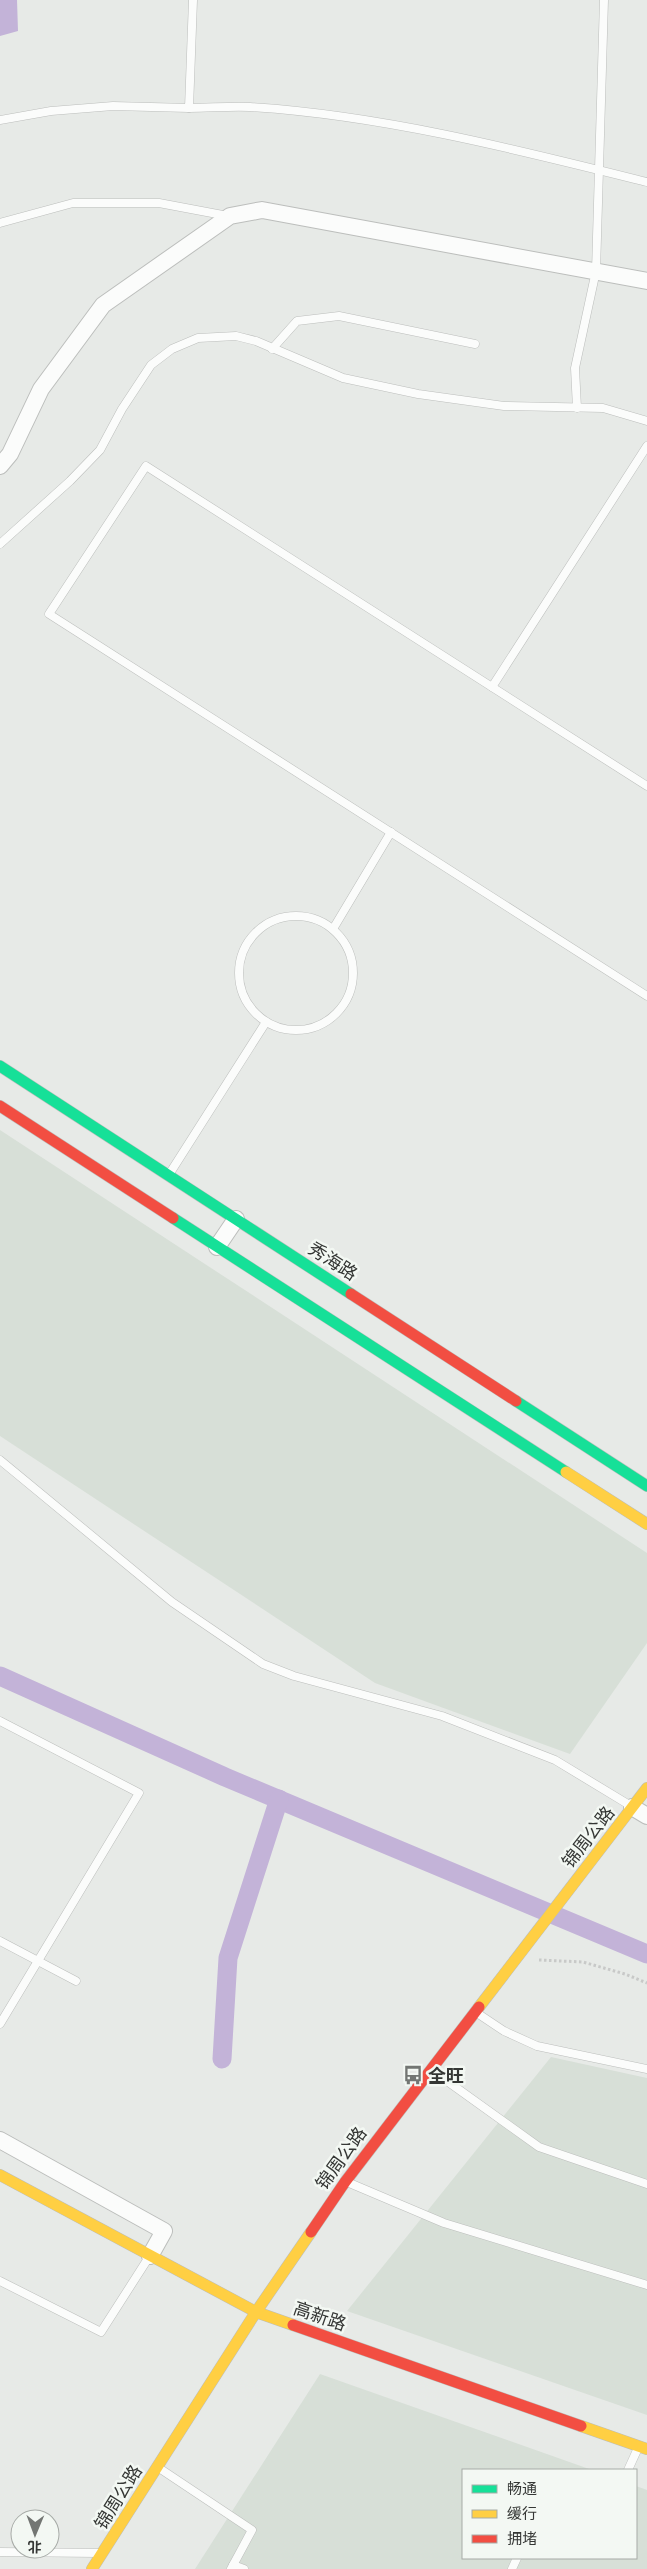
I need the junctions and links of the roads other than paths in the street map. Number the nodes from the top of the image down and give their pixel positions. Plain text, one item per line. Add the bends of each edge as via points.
1 (193, 0) edge
2 (604, 0) edge
3 (189, 108) junction
4 (0, 120) edge
5 (599, 170) junction
6 (647, 182) edge
7 (230, 216) junction
8 (0, 223) edge
9 (596, 271) junction
10 (647, 281) edge
11 (475, 344) dead end
12 (272, 349) junction
13 (577, 408) junction
14 (647, 421) edge
15 (647, 446) edge
16 (0, 466) edge
17 (0, 544) edge
18 (492, 687) junction
19 (647, 786) edge
20 (391, 832) junction
21 (333, 929) junction
22 (647, 996) edge
23 (266, 1022) junction
24 (0, 1066) edge
25 (0, 1106) edge
26 (169, 1175) junction
27 (236, 1219) junction
28 (217, 1247) junction
29 (0, 1460) edge
30 (647, 1486) edge
31 (647, 1524) edge
32 (0, 1721) edge
33 (647, 1788) edge
34 (632, 1807) junction
35 (647, 1816) edge
36 (0, 1941) edge
37 (38, 1961) junction
38 (76, 1981) dead end
39 (475, 2012) junction
40 (0, 2024) edge
41 (431, 2069) junction
42 (647, 2069) edge
43 (0, 2140) edge
44 (0, 2175) edge
45 (345, 2182) junction
46 (647, 2184) edge
47 (150, 2256) junction
48 (0, 2281) edge
49 (647, 2285) edge
50 (256, 2312) junction
51 (643, 2448) edge
52 (158, 2467) junction
53 (629, 2469) edge
54 (0, 2552) edge
55 (103, 2553) junction
56 (232, 2567) edge
57 (92, 2569) edge
58 (244, 2569) edge

1 - 3 lane
2 - 5 lane
3 - 4 lane via 113,106 51,111
3 - 5 lane via 250,107 358,119
5 - 6 lane
5 - 9 lane
7 - 8 lane via 159,203 73,204
7 - 9 street via 262,210
7 - 16 street via 103,305 41,389 10,454
9 - 10 street
9 - 13 lane via 575,368
11 - 12 lane via 339,316 297,321
12 - 13 lane via 343,378 418,394 504,406
12 - 17 lane via 236,336 198,338 172,349 151,366 100,450
13 - 14 lane via 604,408
15 - 18 lane
18 - 19 lane
18 - 20 lane via 146,466 49,614
20 - 21 lane
20 - 22 lane
21 - 23 lane via 346,944 352,962 353,981 348,999 320,1026 302,1031 283,1029
21 - 23 lane via 316,919 298,916 279,918 262,927 249,940 240,957 238,976 242,994 252,1010
23 - 26 lane
24 - 26 main road, 秀海路
25 - 28 main road
26 - 27 main road, 秀海路
27 - 28 street
27 - 30 main road, 秀海路
28 - 31 main road
29 - 34 lane via 172,1602 263,1664 294,1676 442,1716 555,1760
32 - 37 lane via 139,1793
33 - 34 main road, 锦周公路
34 - 35 street
34 - 39 main road, 锦周公路
36 - 37 lane
37 - 38 lane
37 - 40 lane
39 - 41 main road, 锦周公路
39 - 42 lane via 537,2046
41 - 45 main road, 锦周公路
41 - 46 lane via 539,2148
43 - 47 street via 164,2232
44 - 47 main road, 高新路
45 - 49 lane via 444,2223
45 - 50 main road, 锦周公路
47 - 48 lane via 101,2332
47 - 50 main road, 高新路
50 - 51 main road, 高新路
50 - 52 main road, 锦周公路
51 - 53 lane
52 - 55 main road, 锦周公路
52 - 56 lane via 252,2530
54 - 55 lane
55 - 57 main road, 锦周公路
56 - 58 lane

